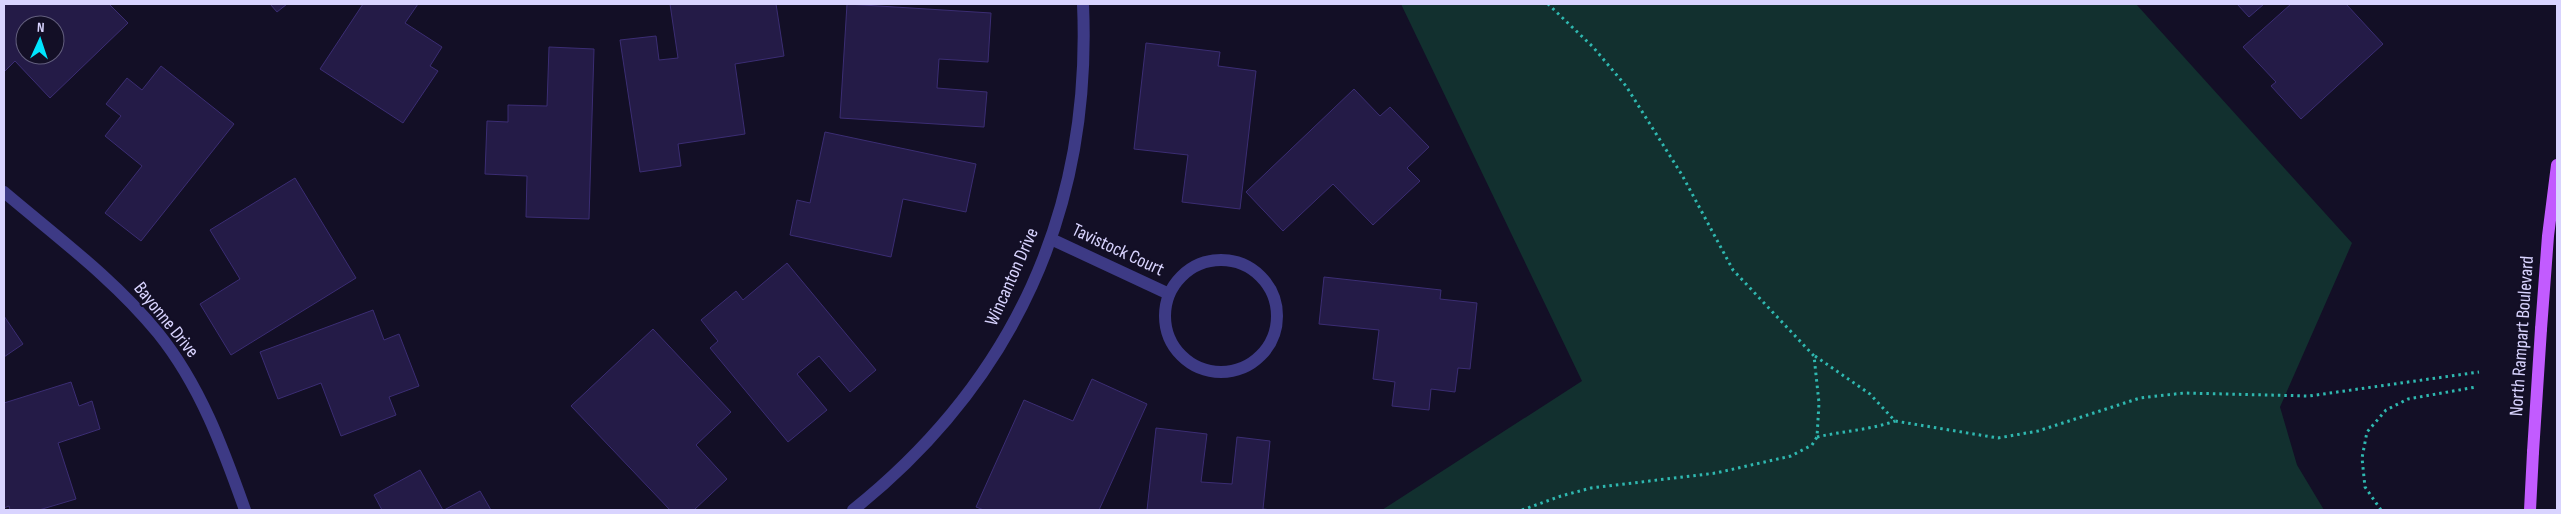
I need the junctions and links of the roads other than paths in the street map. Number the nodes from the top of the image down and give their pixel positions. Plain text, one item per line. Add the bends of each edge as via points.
1 (1083, 4) edge
2 (2557, 165) edge
3 (4, 192) edge
4 (1051, 239) junction
5 (1170, 294) junction
6 (245, 510) edge
7 (853, 510) edge
8 (2530, 510) edge

1 - 4 street, Wincanton Drive via 1085,52 1080,121 1067,188
2 - 8 main road, North Rampart Boulevard, bridge via 2548,236
3 - 6 street, Bayonne Drive via 96,269 159,335 207,412
4 - 5 street, Tavistock Court
4 - 7 street, Wincanton Drive via 1018,316 982,375 940,430 892,479
5 - 5 street, Tavistock Court via 1165,316 1169,337 1181,355 1200,367 1221,371 1242,367 1260,355 1273,336 1277,316 1273,294 1261,276 1242,264 1221,260 1200,264 1181,276

